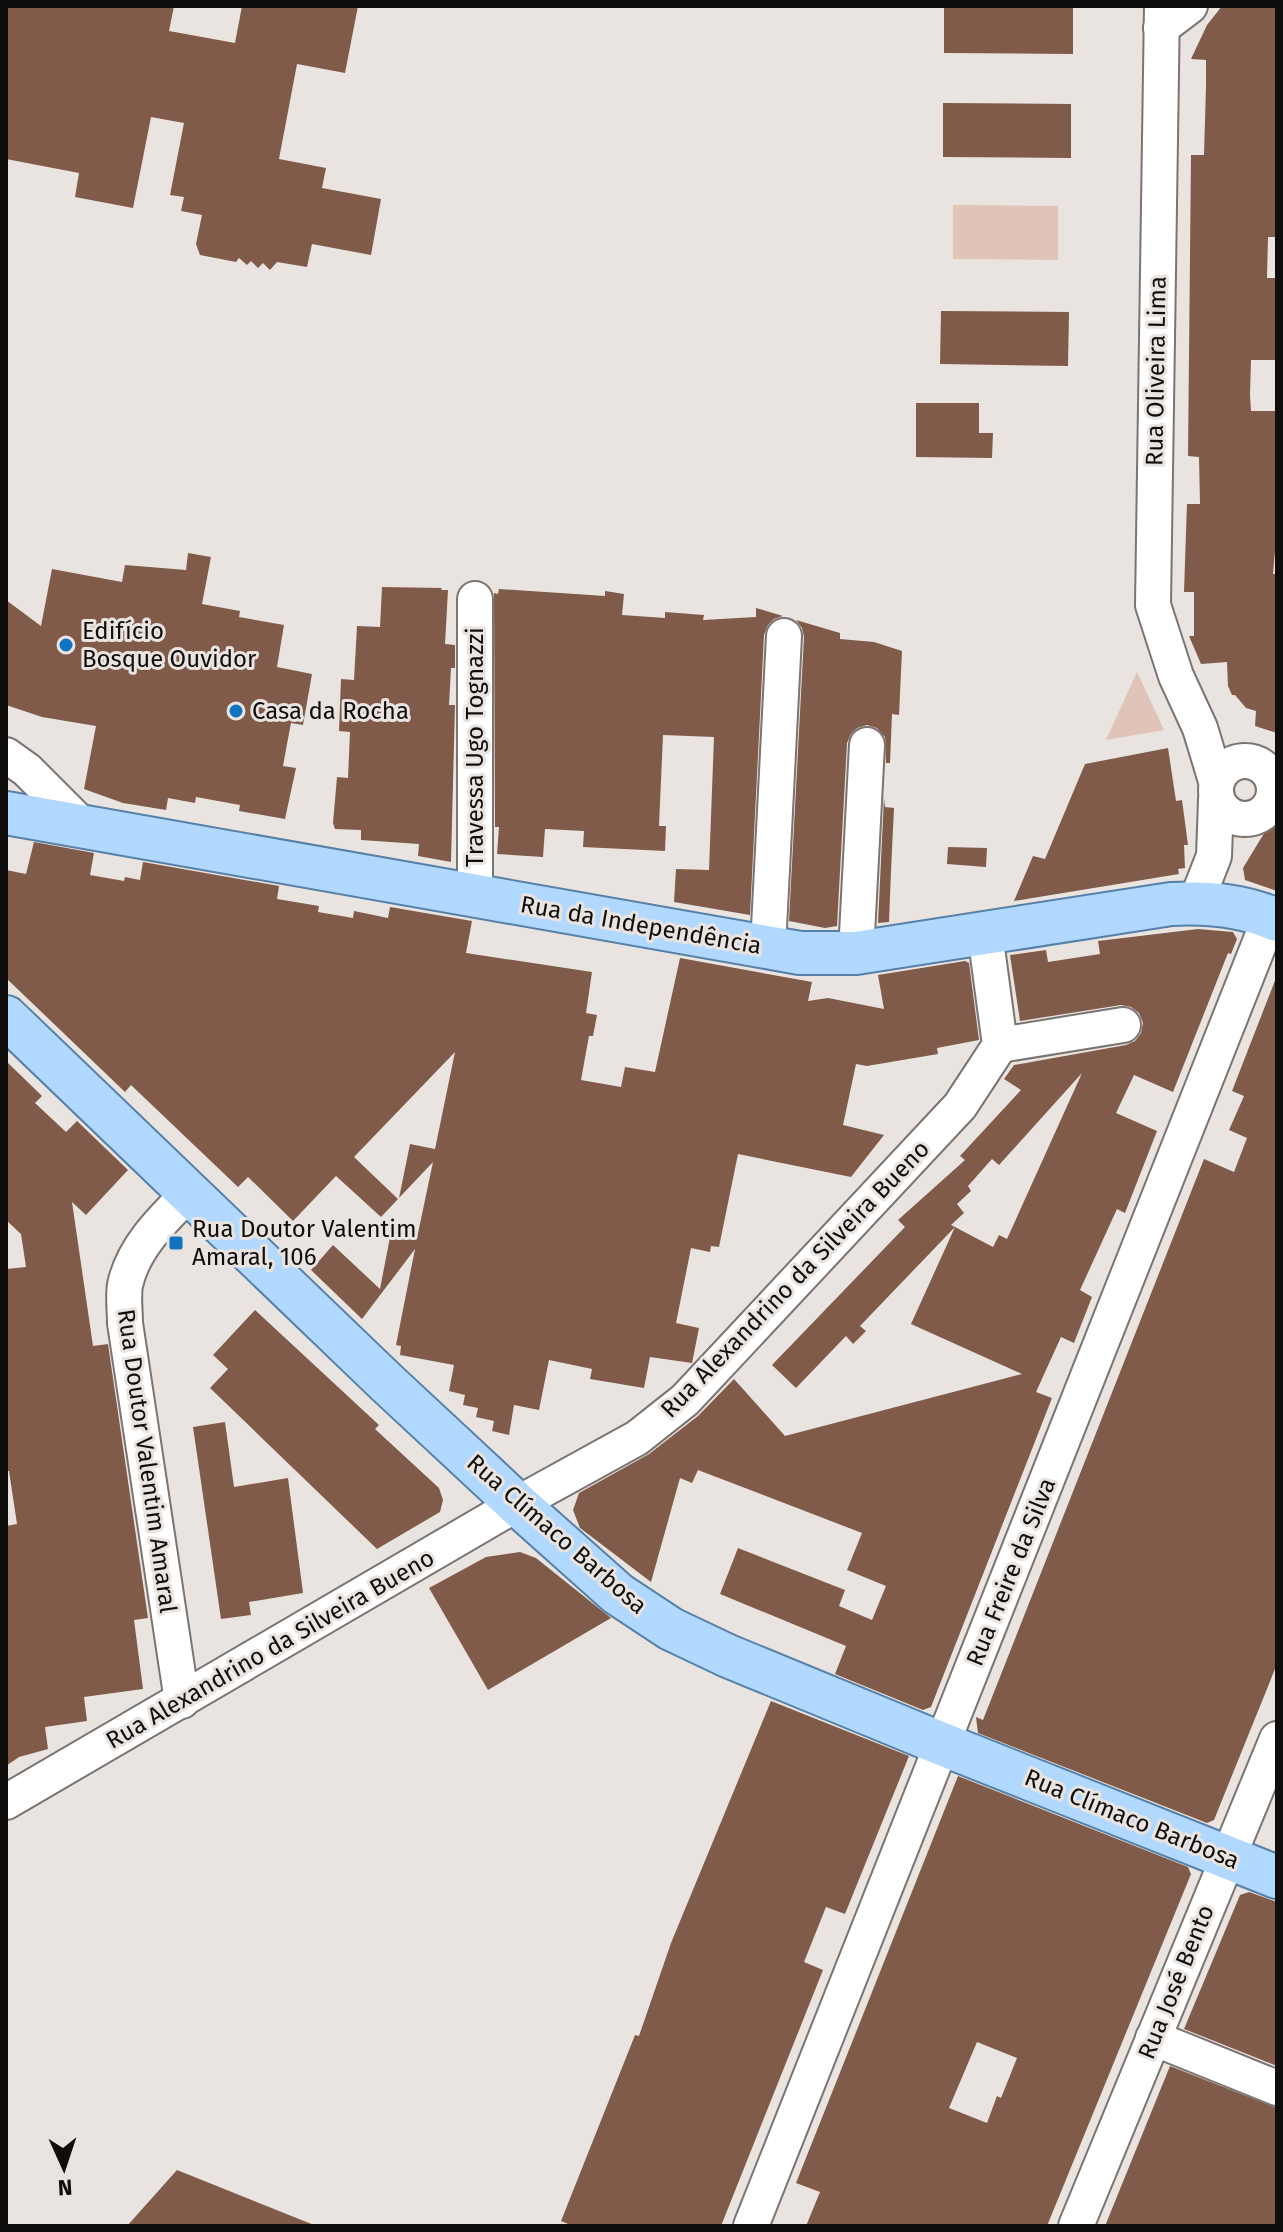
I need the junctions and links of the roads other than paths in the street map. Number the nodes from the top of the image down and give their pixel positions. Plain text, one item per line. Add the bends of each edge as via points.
1 (1190, 6) edge
2 (1162, 17) edge
3 (475, 599) dead end
4 (784, 636) dead end
5 (867, 745) dead end
6 (6, 755) edge
7 (1274, 772) edge
8 (1221, 782) junction
9 (6, 813) edge
10 (1250, 819) junction
11 (84, 827) junction
12 (1214, 856) junction
13 (475, 895) junction
14 (1196, 902) junction
15 (1274, 919) edge
16 (985, 933) junction
17 (768, 947) junction
18 (856, 953) junction
19 (6, 1017) edge
20 (1123, 1025) dead end
21 (1000, 1045) junction
22 (188, 1194) junction
23 (517, 1504) junction
24 (182, 1701) junction
25 (1277, 1739) edge
26 (942, 1744) junction
27 (6, 1802) edge
28 (1228, 1857) junction
29 (1277, 1877) edge
30 (1153, 2038) junction
31 (1277, 2088) edge
32 (751, 2226) edge
33 (1076, 2226) edge

1 - 2 street
2 - 8 street, Rua Oliveira Lima via 1153,605
3 - 13 street, Travessa Ugo Tognazzi
4 - 17 street
5 - 18 street
6 - 11 street
7 - 8 street via 1247,760
7 - 10 street via 1271,803
8 - 10 street via 1221,809
8 - 12 street
9 - 11 main road, Rua da Independência
10 - 12 street
11 - 13 main road, Rua da Independência
12 - 14 street
13 - 17 main road, Rua da Independência
14 - 15 main road, Rua da Independência
14 - 16 main road, Rua da Independência
15 - 26 street, Rua Freire da Silva
16 - 18 main road, Rua da Independência
16 - 21 street
17 - 18 main road, Rua da Independência
19 - 22 main road, Rua Clímaco Barbosa
20 - 21 street
21 - 23 street, Rua Alexandrino da Silveira Bueno via 960,1106 685,1400 637,1438
22 - 23 main road, Rua Clímaco Barbosa
22 - 24 street, Rua Doutor Valentim Amaral via 132,1261 124,1288
23 - 24 street, Rua Alexandrino da Silveira Bueno
23 - 26 main road, Rua Clímaco Barbosa via 618,1594 671,1629
24 - 27 street, Rua Alexandrino da Silveira Bueno
25 - 28 street, Rua José Bento
26 - 28 main road, Rua Clímaco Barbosa
26 - 32 street, Rua Freire da Silva
28 - 29 main road, Rua Clímaco Barbosa
28 - 30 street, Rua José Bento
30 - 31 street
30 - 33 street, Rua José Bento

